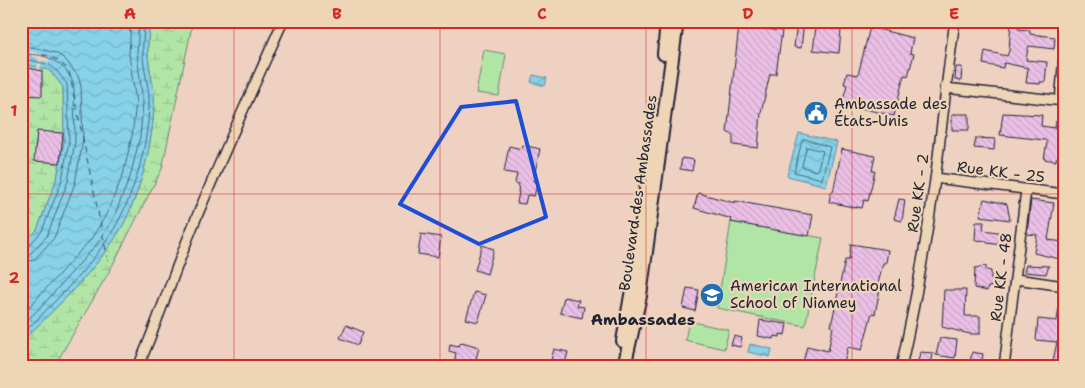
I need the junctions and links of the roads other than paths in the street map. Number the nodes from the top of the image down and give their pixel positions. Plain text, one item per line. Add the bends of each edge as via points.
1 (283, 21) edge
2 (668, 21) edge
3 (676, 21) edge
4 (955, 21) edge
5 (1064, 57) edge
6 (945, 88) junction
7 (1062, 101) edge
8 (935, 178) junction
9 (1026, 190) junction
10 (1064, 194) edge
11 (1016, 279) junction
12 (1064, 286) edge
13 (138, 367) edge
14 (618, 367) edge
15 (624, 367) edge
16 (902, 367) edge
17 (1004, 367) edge

1 - 13 street via 195,220
2 - 14 main road, Boulevard des Ambassades via 635,273
3 - 15 main road, Boulevard des Ambassades via 640,296
4 - 6 street, Rue KK - 2
5 - 7 street
6 - 7 street
6 - 8 street, Rue KK - 2
8 - 9 street, Rue KK - 25
8 - 16 street, Rue KK - 2 via 920,280
9 - 10 street, Rue KK - 25
9 - 11 street, Rue KK - 48
11 - 12 street
11 - 17 street, Rue KK - 48

